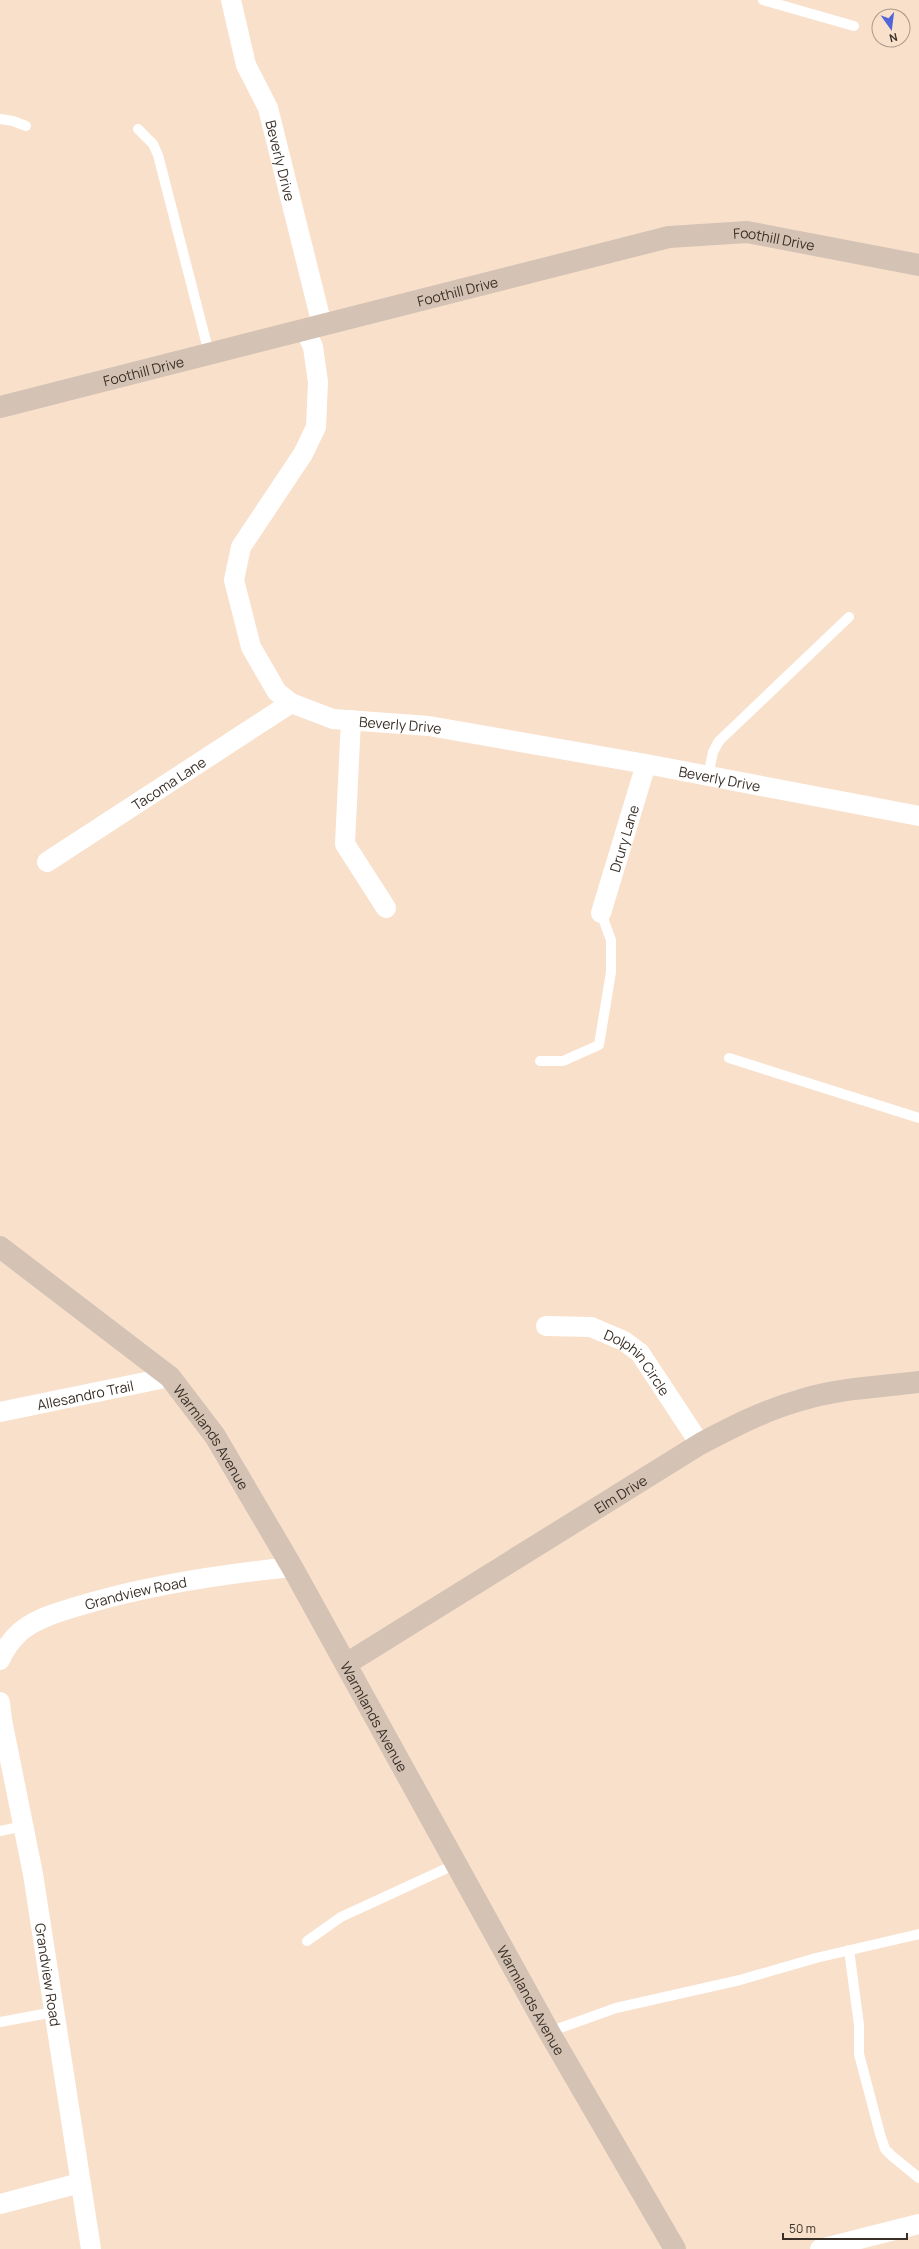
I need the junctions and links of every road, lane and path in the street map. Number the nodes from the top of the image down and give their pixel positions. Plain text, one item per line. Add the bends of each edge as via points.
1 (231, 0) edge
2 (763, 0) edge
3 (854, 26) dead end
4 (0, 119) edge
5 (26, 126) dead end
6 (138, 129) dead end
7 (919, 265) edge
8 (313, 327) junction
9 (209, 353) junction
10 (0, 406) edge
11 (848, 617) dead end
12 (291, 703) junction
13 (351, 720) junction
14 (646, 764) junction
15 (708, 776) junction
16 (919, 816) edge
17 (47, 862) dead end
18 (386, 908) dead end
19 (601, 912) joint
20 (729, 1058) dead end
21 (540, 1061) dead end
22 (919, 1118) edge
23 (0, 1246) edge
24 (546, 1326) dead end
25 (170, 1377) junction
26 (919, 1382) edge
27 (0, 1412) edge
28 (700, 1444) junction
29 (292, 1567) junction
30 (0, 1660) edge
31 (346, 1664) junction
32 (0, 1702) edge
33 (24, 1826) junction
34 (0, 1831) edge
35 (456, 1864) junction
36 (919, 1934) edge
37 (307, 1941) dead end
38 (849, 1950) junction
39 (54, 2012) junction
40 (0, 2022) edge
41 (549, 2032) junction
42 (919, 2178) edge
43 (80, 2183) junction
44 (0, 2204) edge
45 (919, 2224) edge
46 (91, 2249) edge
47 (675, 2249) edge
48 (820, 2249) edge

1 - 8 street, Beverly Drive via 246,65 268,108
2 - 3 lane
4 - 5 lane
6 - 9 lane via 153,144 158,155
7 - 8 street, Foothill Drive via 747,232 669,237
8 - 9 street, Foothill Drive
8 - 12 street, Beverly Drive via 312,346 318,382 316,427 303,454 241,547 234,580 251,647 277,692
9 - 10 street, Foothill Drive
11 - 15 lane via 719,741 713,752
12 - 13 street, Beverly Drive via 333,719
12 - 17 street, Tacoma Lane
13 - 14 street, Beverly Drive via 429,726
13 - 18 street via 345,844
14 - 15 street, Beverly Drive
14 - 19 street, Drury Lane
15 - 16 street, Beverly Drive
19 - 21 lane via 611,940 611,972 599,1045 563,1061
20 - 22 lane
23 - 25 street, Warmlands Avenue
24 - 28 street, Dolphin Circle via 591,1327 624,1341 640,1353
25 - 27 street, Allesandro Trail
25 - 29 street, Warmlands Avenue via 215,1436
26 - 28 street, Elm Drive via 830,1393 801,1400 746,1420
28 - 31 street, Elm Drive
29 - 30 street, Grandview Road via 211,1576 112,1596 58,1612 22,1630 6,1646
29 - 31 street, Warmlands Avenue
31 - 35 street, Warmlands Avenue
32 - 33 street, Grandview Road
33 - 34 lane
33 - 39 street, Grandview Road
35 - 37 lane via 341,1918
35 - 41 street, Warmlands Avenue
36 - 38 lane
38 - 41 lane via 740,1980 616,2008
38 - 42 lane via 859,2024 859,2054 880,2134 885,2149
39 - 40 lane
39 - 43 street, Grandview Road
41 - 47 street, Warmlands Avenue
43 - 44 street
43 - 46 street, Grandview Road
45 - 48 street

